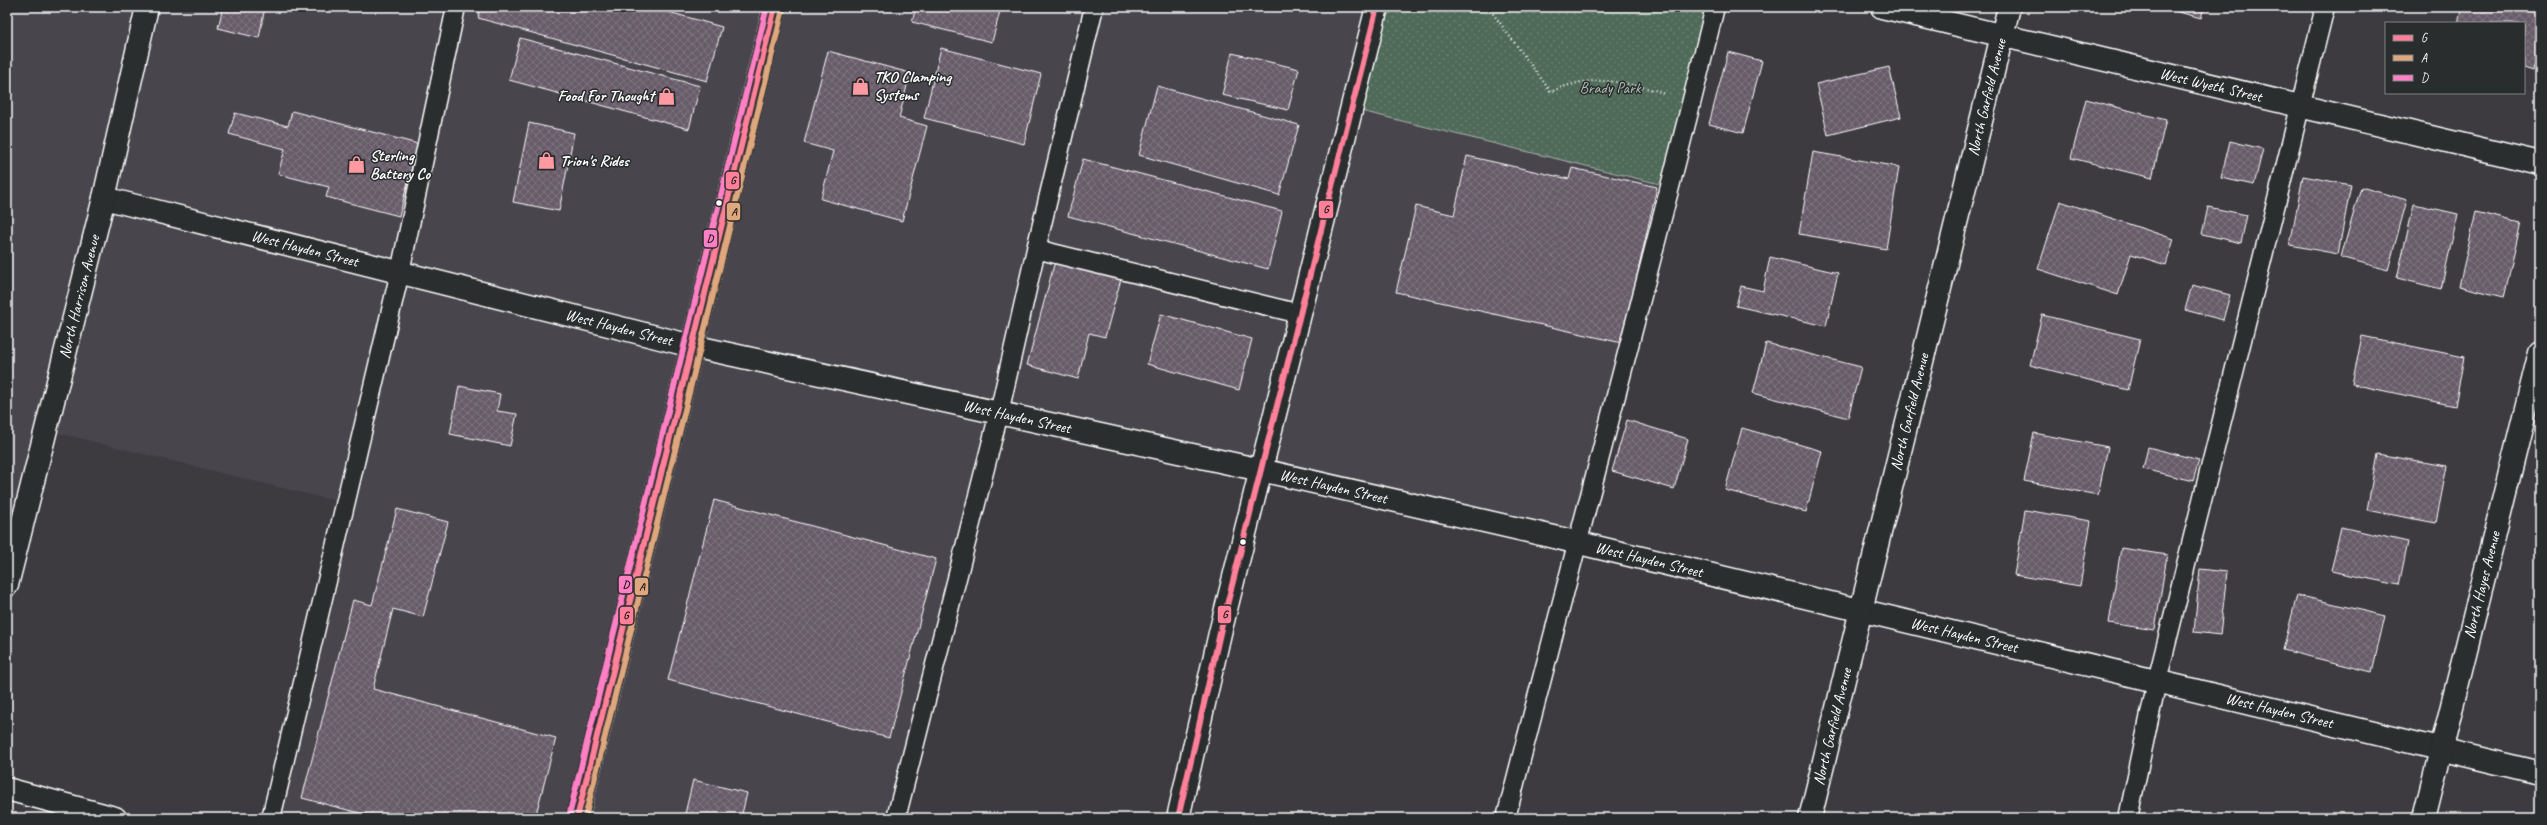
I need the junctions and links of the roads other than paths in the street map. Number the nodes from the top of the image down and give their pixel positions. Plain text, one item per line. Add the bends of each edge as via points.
1 (147, 7) edge
2 (456, 7) edge
3 (775, 7) edge
4 (1094, 7) edge
5 (1377, 7) edge
6 (1715, 7) edge
7 (1882, 7) edge
8 (2009, 7) edge
9 (2325, 7) edge
10 (2002, 35) junction
11 (2302, 106) junction
12 (2540, 162) edge
13 (104, 198) junction
14 (1036, 249) junction
15 (400, 272) junction
16 (1300, 314) junction
17 (692, 346) junction
18 (2540, 352) edge
19 (999, 413) junction
20 (1261, 470) junction
21 (1576, 542) junction
22 (7, 585) edge
23 (1861, 610) junction
24 (2157, 682) junction
25 (2443, 748) junction
26 (2540, 773) edge
27 (7, 789) edge
28 (115, 818) edge
29 (271, 818) edge
30 (577, 818) edge
31 (896, 818) edge
32 (1178, 818) edge
33 (1506, 818) edge
34 (1810, 818) edge
35 (2128, 818) edge
36 (2424, 818) edge

1 - 13 street, North Harrison Avenue
2 - 15 lane
3 - 17 street
4 - 14 lane
5 - 16 street
6 - 21 lane via 1688,120
7 - 10 street, West Wyeth Street
8 - 10 street, North Garfield Avenue
9 - 11 lane
10 - 11 street, West Wyeth Street
10 - 23 street, North Garfield Avenue
11 - 12 street, West Wyeth Street
11 - 24 lane
13 - 15 street, West Hayden Street
13 - 22 street, North Harrison Avenue
14 - 16 lane
14 - 19 lane
15 - 17 street, West Hayden Street
15 - 29 lane
16 - 20 street
17 - 19 street, West Hayden Street
17 - 30 street
18 - 25 street, North Hayes Avenue
19 - 20 street, West Hayden Street
19 - 31 lane
20 - 21 street, West Hayden Street
20 - 32 street
21 - 23 street, West Hayden Street
21 - 33 lane
23 - 24 street, West Hayden Street
23 - 34 street, North Garfield Avenue
24 - 25 street, West Hayden Street
24 - 35 lane
25 - 26 street, West Hayden Street
25 - 36 street, North Hayes Avenue
27 - 28 street

